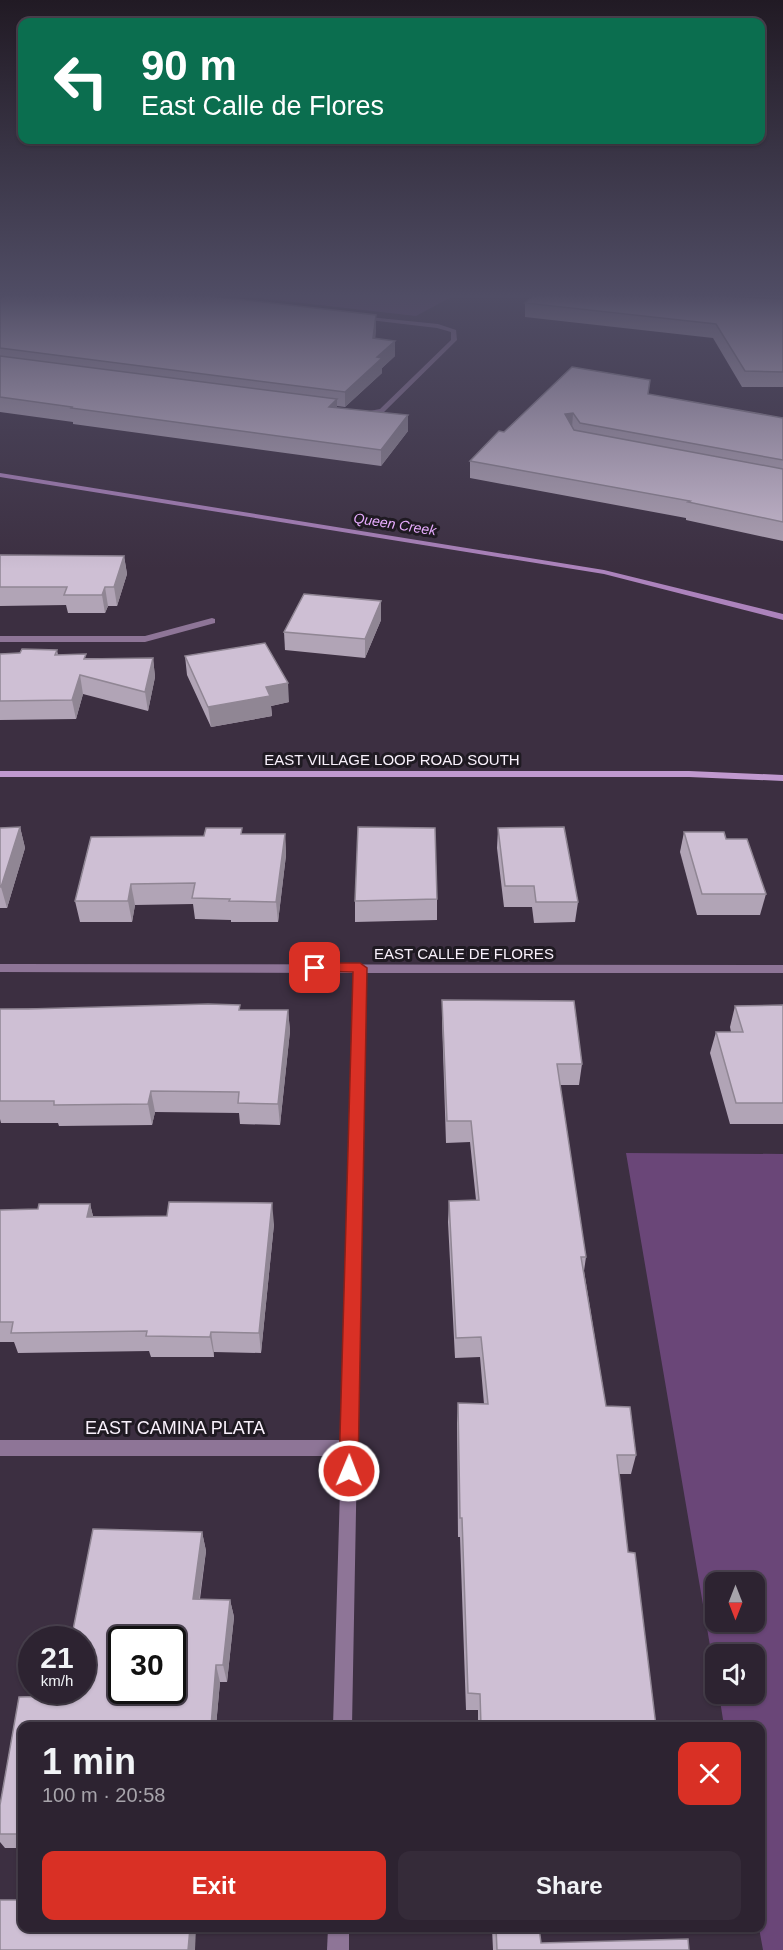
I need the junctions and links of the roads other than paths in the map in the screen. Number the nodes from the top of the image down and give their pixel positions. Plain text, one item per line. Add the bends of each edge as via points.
1 (406, 387) edge
2 (354, 413) edge
3 (212, 621) dead end
4 (0, 639) edge
5 (0, 774) edge
6 (783, 777) edge
7 (0, 968) edge
8 (360, 968) junction
9 (783, 969) edge
10 (0, 1448) edge
11 (349, 1448) junction
12 (343, 1722) edge
13 (339, 1932) edge
14 (338, 1950) edge

1 - 2 street via 381,411
3 - 4 street via 145,639
5 - 6 street, EAST VILLAGE LOOP ROAD SOUTH
7 - 8 street, EAST CALLE DE FLORES
8 - 9 street, EAST CALLE DE FLORES
8 - 11 street
10 - 11 street, EAST CAMINA PLATA
11 - 12 street
13 - 14 street

